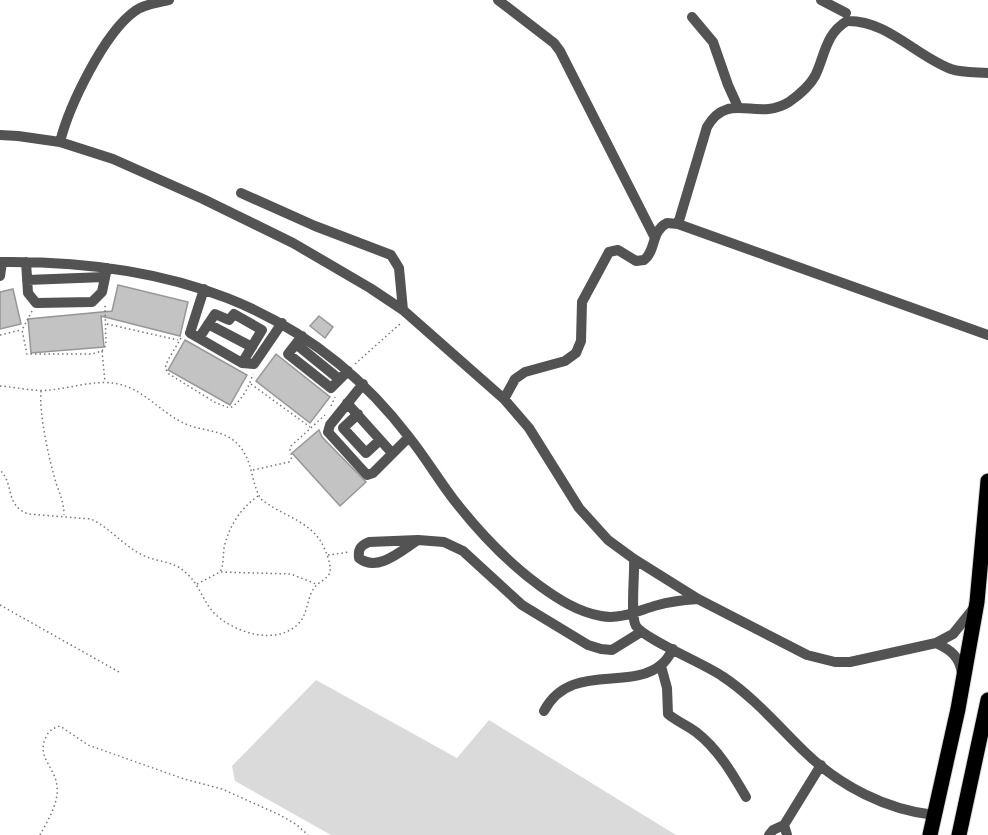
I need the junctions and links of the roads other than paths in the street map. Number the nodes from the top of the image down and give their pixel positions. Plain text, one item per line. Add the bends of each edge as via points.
1 (170, 0) edge
2 (498, 0) edge
3 (821, 0) edge
4 (846, 0) edge
5 (692, 17) dead end
6 (846, 17) junction
7 (988, 73) edge
8 (738, 107) junction
9 (0, 135) edge
10 (60, 142) junction
11 (241, 192) dead end
12 (678, 224) junction
13 (654, 236) junction
14 (1, 262) edge
15 (26, 262) junction
16 (106, 272) junction
17 (0, 276) edge
18 (27, 280) junction
19 (204, 289) junction
20 (406, 313) junction
21 (282, 323) junction
22 (208, 324) junction
23 (194, 335) junction
24 (988, 335) edge
25 (299, 340) junction
26 (252, 347) junction
27 (242, 363) junction
28 (344, 375) junction
29 (363, 384) junction
30 (504, 399) junction
31 (347, 403) junction
32 (358, 414) junction
33 (409, 437) junction
34 (380, 440) junction
35 (392, 453) junction
36 (988, 481) edge
37 (418, 540) junction
38 (634, 559) junction
39 (698, 599) junction
40 (977, 602) junction
41 (633, 614) junction
42 (641, 633) junction
43 (936, 643) junction
44 (673, 649) junction
45 (661, 666) junction
46 (963, 680) junction
47 (988, 700) edge
48 (544, 711) dead end
49 (820, 765) junction
50 (746, 797) dead end
51 (934, 815) junction
52 (786, 830) edge
53 (768, 835) edge
54 (930, 835) edge
55 (959, 835) edge

1 - 10 street via 137,9 112,36 75,100
2 - 13 street via 560,51
3 - 6 street
4 - 6 street
5 - 8 street via 713,42
6 - 7 street via 890,34 950,69
6 - 8 street via 825,46 816,74 797,96 771,110
8 - 12 street via 723,110 706,127
9 - 10 street
10 - 20 street via 113,159 203,198 292,243
11 - 20 street via 391,255 399,268
12 - 13 street via 664,224
12 - 24 street
13 - 30 street via 644,260 636,261 618,250 609,252 582,302 582,341 576,353 565,361 525,372 515,379
14 - 15 street
14 - 17 street
15 - 16 street
15 - 18 street
16 - 18 street
16 - 18 street via 102,292 92,302 36,303 28,293
16 - 19 street via 140,273
19 - 21 street
19 - 23 street
20 - 30 street
21 - 25 street
21 - 27 street via 254,364
22 - 23 street
22 - 26 street
22 - 26 street via 215,314 229,320 234,314 262,330
23 - 27 street
25 - 28 street
25 - 28 street via 288,354 331,388
26 - 27 street
28 - 29 street
29 - 31 street
29 - 33 street
30 - 38 street via 529,428 579,508 608,540
31 - 32 street
31 - 35 street via 328,432 367,475
32 - 34 street
32 - 34 street via 344,428 366,453
33 - 35 street
33 - 41 street via 465,514 520,570 553,595 588,613 610,617
34 - 35 street
36 - 40 highway
37 - 37 street via 369,542 361,545 359,558 373,564 384,561
37 - 42 street via 444,543 463,551 522,604 588,645 612,650
38 - 39 street
38 - 41 street
39 - 41 street
39 - 43 street via 821,660 865,660
40 - 43 street via 960,627
40 - 46 highway
41 - 42 street
42 - 44 street
43 - 46 street via 959,660
44 - 45 street
44 - 49 street via 735,684
45 - 48 street via 639,675 568,686 551,699
45 - 50 street via 668,714 710,744
46 - 51 highway
47 - 55 highway
49 - 51 street via 877,800
49 - 52 street
51 - 54 highway
52 - 53 street via 773,830

